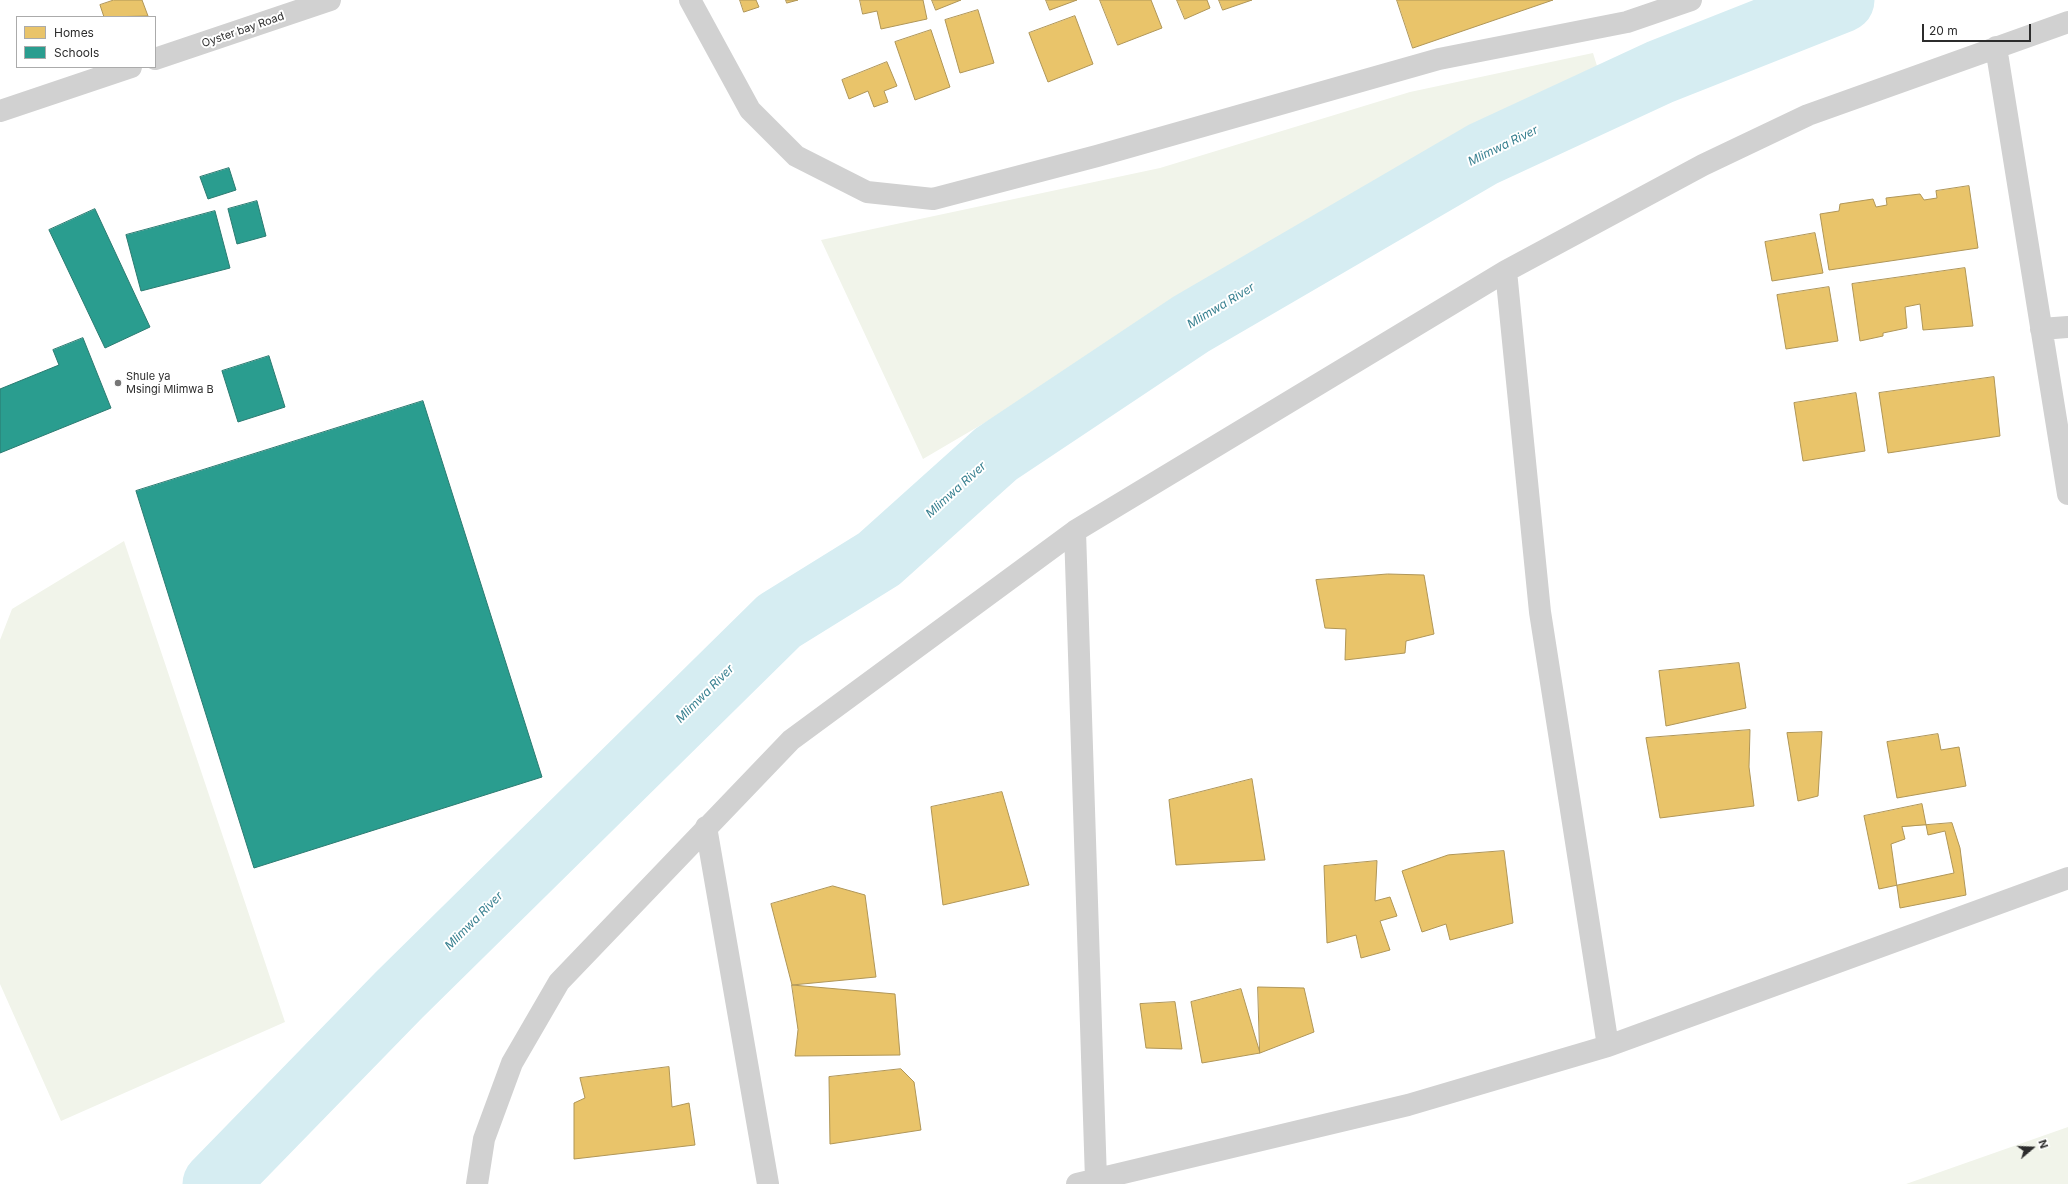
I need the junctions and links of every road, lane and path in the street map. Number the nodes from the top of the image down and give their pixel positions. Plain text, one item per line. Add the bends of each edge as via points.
1 (330, 0) edge
2 (690, 0) edge
3 (1691, 0) edge
4 (2068, 22) edge
5 (1996, 47) junction
6 (156, 59) edge
7 (128, 68) edge
8 (0, 111) edge
9 (1506, 270) junction
10 (2068, 328) edge
11 (2041, 329) junction
12 (2068, 494) edge
13 (1075, 531) junction
14 (706, 827) junction
15 (2068, 878) edge
16 (1608, 1046) junction
17 (1087, 1182) edge
18 (477, 1184) edge
19 (768, 1184) edge

1 - 6 street, Oyster bay Road
2 - 3 street via 750,110 796,156 867,192 933,199 1097,156 1439,59 1627,22
4 - 5 street
5 - 9 street via 1808,115 1703,165
5 - 11 street
7 - 8 street
9 - 13 street
9 - 16 street via 1540,612
10 - 11 street
11 - 12 street
13 - 14 street via 791,740
13 - 17 street
14 - 18 street via 559,982 512,1063 484,1139
14 - 19 street
15 - 16 street
16 - 17 street via 1408,1105

